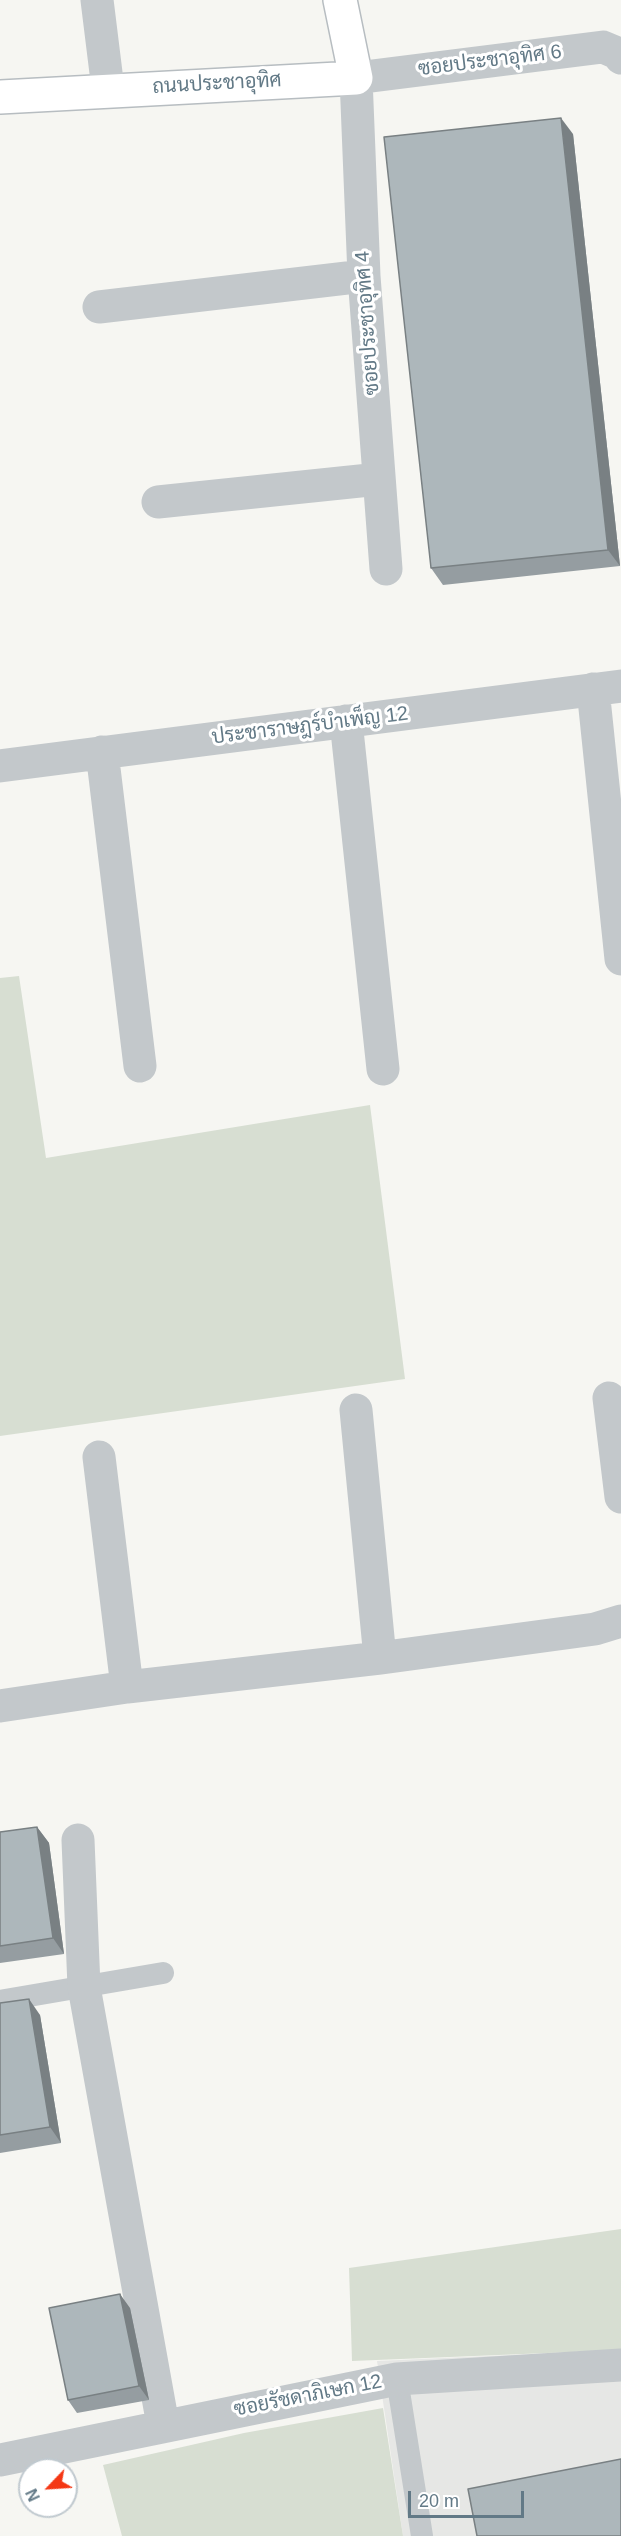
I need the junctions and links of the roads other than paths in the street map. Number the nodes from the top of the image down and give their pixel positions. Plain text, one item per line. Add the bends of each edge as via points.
1 (97, 0) edge
2 (340, 0) edge
3 (621, 58) edge
4 (356, 78) junction
5 (108, 89) junction
6 (0, 97) edge
7 (364, 276) junction
8 (99, 307) dead end
9 (379, 479) junction
10 (158, 502) dead end
11 (386, 569) dead end
12 (607, 688) edge
13 (346, 721) junction
14 (102, 752) junction
15 (0, 766) edge
16 (621, 959) edge
17 (140, 1066) dead end
18 (383, 1069) dead end
19 (609, 1398) dead end
20 (356, 1410) dead end
21 (99, 1457) dead end
22 (621, 1497) edge
23 (621, 1622) edge
24 (380, 1658) junction
25 (127, 1687) junction
26 (0, 1706) edge
27 (78, 1840) dead end
28 (163, 1973) dead end
29 (84, 1987) junction
30 (0, 2001) edge
31 (621, 2365) edge
32 (397, 2379) junction
33 (163, 2425) junction
34 (0, 2460) edge
35 (423, 2536) edge

1 - 5 street
2 - 4 main road
3 - 4 street, ซอยประชาอุทิศ 6 via 603,47
4 - 5 main road, ถนนประชาอุทิศ
4 - 7 street, ซอยประชาอุทิศ 4
5 - 6 main road, ถนนประชาอุทิศ
7 - 8 street
7 - 9 street, ซอยประชาอุทิศ 4
9 - 10 street
9 - 11 street, ซอยประชาอุทิศ 4
12 - 13 street, ประชาราษฎร์บำเพ็ญ 12
12 - 16 street
13 - 14 street, ประชาราษฎร์บำเพ็ญ 12
13 - 18 street
14 - 15 street, ประชาราษฎร์บำเพ็ญ 12
14 - 17 street
19 - 22 street
20 - 24 street
21 - 25 street
23 - 24 street via 595,1629
24 - 25 street
25 - 26 street
27 - 29 street
28 - 29 lane
29 - 30 lane
29 - 33 street
31 - 32 street, ซอยรัชดาภิเษก 12
32 - 33 street, ซอยรัชดาภิเษก 12
32 - 35 lane
33 - 34 street, ซอยรัชดาภิเษก 12

